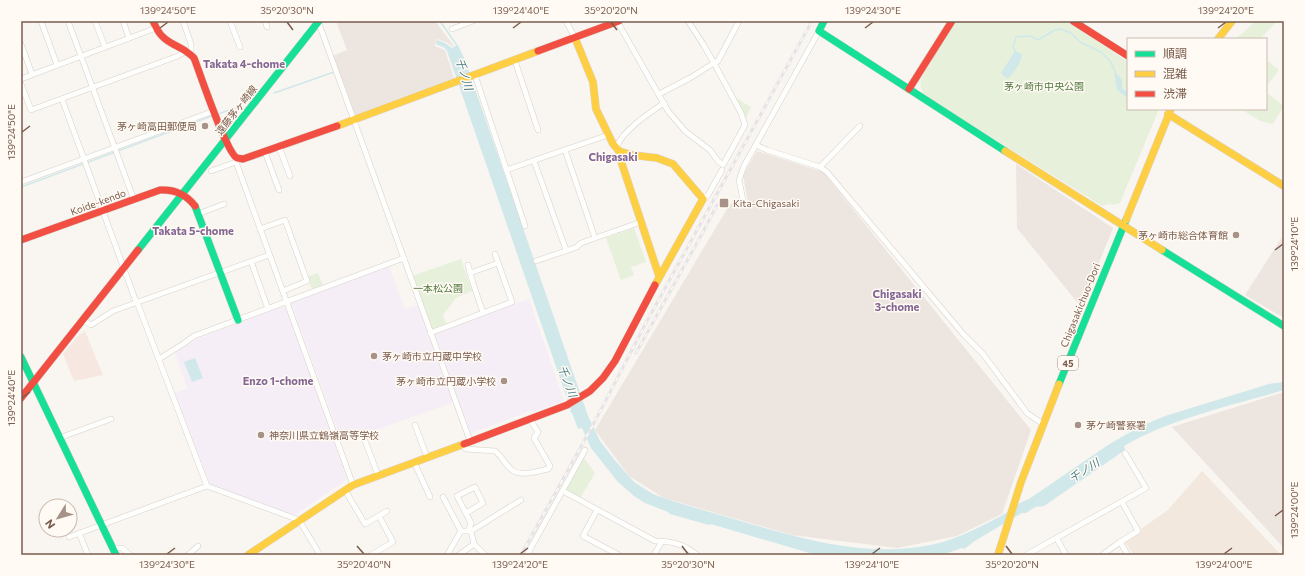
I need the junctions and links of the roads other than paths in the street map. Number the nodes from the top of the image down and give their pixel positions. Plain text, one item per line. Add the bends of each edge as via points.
1 (41, 21) edge
2 (68, 21) edge
3 (95, 21) edge
4 (123, 21) edge
5 (153, 21) edge
6 (183, 21) edge
7 (230, 21) edge
8 (265, 21) edge
9 (318, 21) edge
10 (473, 21) edge
11 (566, 21) edge
12 (618, 21) edge
13 (688, 21) edge
14 (739, 21) edge
15 (824, 21) edge
16 (952, 21) edge
17 (1073, 21) edge
18 (1232, 21) edge
19 (267, 27) dead end
20 (156, 28) junction
21 (452, 29) dead end
22 (819, 31) junction
23 (129, 38) junction
24 (575, 38) junction
25 (1219, 38) edge
26 (21, 45) edge
27 (105, 47) junction
28 (240, 47) dead end
29 (189, 52) junction
30 (1127, 55) edge
31 (81, 56) junction
32 (515, 61) junction
33 (714, 63) junction
34 (57, 65) junction
35 (32, 74) junction
36 (474, 76) junction
37 (21, 78) edge
38 (21, 84) edge
39 (92, 87) junction
40 (909, 89) junction
41 (659, 94) junction
42 (62, 98) junction
43 (664, 103) junction
44 (1169, 112) edge
45 (215, 113) junction
46 (354, 120) junction
47 (860, 126) dead end
48 (538, 130) dead end
49 (608, 135) junction
50 (225, 140) junction
51 (756, 145) junction
52 (279, 147) junction
53 (618, 149) junction
54 (115, 150) junction
55 (565, 150) junction
56 (265, 152) junction
57 (236, 160) junction
58 (84, 161) junction
59 (534, 161) junction
60 (820, 167) junction
61 (506, 170) junction
62 (722, 170) dead end
63 (211, 171) dead end
64 (290, 176) dead end
65 (21, 182) edge
66 (1284, 186) edge
67 (279, 190) dead end
68 (182, 193) junction
69 (703, 199) junction
70 (134, 200) junction
71 (743, 200) dead end
72 (224, 204) dead end
73 (102, 211) junction
74 (198, 214) junction
75 (641, 222) junction
76 (525, 226) dead end
77 (1123, 226) junction
78 (260, 229) junction
79 (595, 238) junction
80 (21, 240) edge
81 (566, 250) junction
82 (495, 254) dead end
83 (270, 255) junction
84 (404, 258) junction
85 (536, 261) dead end
86 (498, 263) junction
87 (252, 264) dead end
88 (468, 264) dead end
89 (123, 268) junction
90 (220, 273) junction
91 (470, 273) junction
92 (659, 276) junction
93 (283, 291) junction
94 (286, 301) junction
95 (137, 302) junction
96 (268, 309) junction
97 (483, 313) junction
98 (82, 320) junction
99 (238, 320) junction
100 (1284, 326) edge
101 (430, 332) junction
102 (21, 357) edge
103 (159, 359) junction
104 (23, 367) edge
105 (33, 384) junction
106 (21, 398) edge
107 (111, 419) dead end
108 (530, 419) junction
109 (1043, 424) junction
110 (415, 425) dead end
111 (59, 438) junction
112 (365, 441) dead end
113 (470, 441) junction
114 (462, 444) junction
115 (585, 450) dead end
116 (1125, 453) dead end
117 (427, 457) junction
118 (414, 462) junction
119 (378, 475) junction
120 (353, 485) junction
121 (207, 486) junction
122 (345, 490) junction
123 (562, 491) junction
124 (430, 497) dead end
125 (443, 497) dead end
126 (521, 500) dead end
127 (1122, 502) junction
128 (597, 510) junction
129 (387, 511) dead end
130 (466, 513) junction
131 (379, 516) junction
132 (299, 520) junction
133 (101, 525) junction
134 (470, 530) junction
135 (461, 531) junction
136 (79, 533) joint
137 (1057, 538) junction
138 (662, 541) junction
139 (1120, 542) junction
140 (474, 544) junction
141 (198, 546) dead end
142 (112, 548) junction
143 (88, 555) edge
144 (116, 555) edge
145 (130, 555) edge
146 (188, 555) edge
147 (248, 555) edge
148 (320, 555) edge
149 (371, 555) edge
150 (447, 555) edge
151 (459, 555) edge
152 (485, 555) edge
153 (527, 555) edge
154 (619, 555) edge
155 (654, 555) edge
156 (696, 555) edge
157 (998, 555) edge
158 (1026, 555) edge
159 (1066, 555) edge
160 (1102, 555) edge
161 (1128, 555) edge

1 - 34 street
2 - 31 street
3 - 27 street
4 - 23 street
5 - 20 street
6 - 29 street via 192,44
7 - 28 street
8 - 19 street
9 - 46 street
9 - 50 street, 遠藤茅ヶ崎線
10 - 21 street
11 - 24 street
12 - 24 street
12 - 41 street
13 - 33 street
14 - 33 street via 718,61
15 - 22 street
16 - 40 street
17 - 30 street
18 - 25 street
20 - 23 street
20 - 29 street via 164,39
22 - 40 street
22 - 51 street
23 - 27 street
24 - 32 street
24 - 49 street via 593,82 596,109
26 - 35 street
27 - 31 street
29 - 39 street
29 - 45 street via 197,64
31 - 34 street
31 - 39 street
32 - 36 street
32 - 48 street
33 - 41 street
33 - 43 street via 745,125 723,165 710,150 685,131
34 - 35 street
35 - 37 street
36 - 46 street
36 - 61 street
38 - 42 street via 31,110
39 - 42 street
39 - 54 street
40 - 77 street
41 - 43 street
42 - 58 street
43 - 53 street via 629,130 618,144
44 - 66 street
44 - 77 street, Chigasakichuo-Dori / 45
45 - 50 street
45 - 54 street
46 - 52 street
46 - 84 street
47 - 60 street
49 - 53 street
49 - 55 street
50 - 57 street
50 - 68 street, 遠藤茅ヶ崎線
51 - 60 street
51 - 71 street via 740,175
52 - 56 street
52 - 64 street
53 - 69 street via 632,155 657,158 673,164
53 - 75 street
54 - 58 street
54 - 70 street
55 - 59 street
55 - 79 street
56 - 57 street
56 - 67 street
57 - 63 street
57 - 78 street
58 - 65 street
58 - 73 street
59 - 61 street
59 - 81 street
60 - 109 street via 983,354 1027,413
61 - 76 street
62 - 69 street
68 - 70 street, Koide-kendo via 166,189
68 - 74 street via 192,202
68 - 89 street, 遠藤茅ヶ崎線
69 - 92 street
70 - 73 street, Koide-kendo
72 - 74 street
73 - 80 street, Koide-kendo
73 - 89 street
74 - 90 street
75 - 79 street
75 - 92 street
77 - 100 street
77 - 109 street, Chigasakichuo-Dori / 45
78 - 83 street
78 - 93 street via 284,220 307,281
79 - 81 street
81 - 85 street
82 - 86 street
83 - 90 street
83 - 93 street
84 - 94 street
84 - 101 street
86 - 91 street
86 - 97 street via 512,302
87 - 96 street
88 - 91 street
89 - 95 street
89 - 98 street, 遠藤茅ヶ崎線
90 - 95 street
90 - 99 street
91 - 97 street
92 - 108 street via 609,369 597,385 583,397
93 - 94 street
94 - 96 street
94 - 120 street
95 - 98 street via 113,311 91,325
95 - 103 street
96 - 99 street
97 - 101 street
98 - 105 street, 遠藤茅ヶ崎線
99 - 103 street via 194,336
101 - 113 street
102 - 104 street
103 - 121 street
104 - 105 street
105 - 106 street, 遠藤茅ヶ崎線
105 - 111 street
107 - 111 street
108 - 113 street
108 - 114 street via 538,432 534,438 550,466 548,469 522,474 512,470 495,451 466,449
109 - 157 street, Chigasakichuo-Dori / 45
110 - 117 street
111 - 133 street
112 - 119 street
113 - 114 street
114 - 117 street
115 - 123 street
116 - 127 street via 1146,488
117 - 118 street
118 - 119 street
118 - 124 street
119 - 120 street
120 - 122 street
121 - 132 street
121 - 133 street
122 - 131 street via 365,524
122 - 132 street
123 - 128 street
123 - 153 street
125 - 135 street
126 - 134 street
127 - 137 street
127 - 139 street via 1138,531
128 - 138 street via 655,541
128 - 154 street via 583,536
129 - 131 street
130 - 130 street via 458,496 474,487 483,503
130 - 134 street via 471,523
131 - 149 street via 393,542
132 - 147 street
132 - 148 street
133 - 136 street
133 - 142 street
134 - 135 street
134 - 140 street
135 - 150 street
136 - 143 street
137 - 158 street
137 - 159 street
138 - 155 street
138 - 156 street via 685,546
139 - 160 street
139 - 161 street
140 - 151 street
140 - 152 street
141 - 146 street
142 - 144 street
142 - 145 street via 122,548

